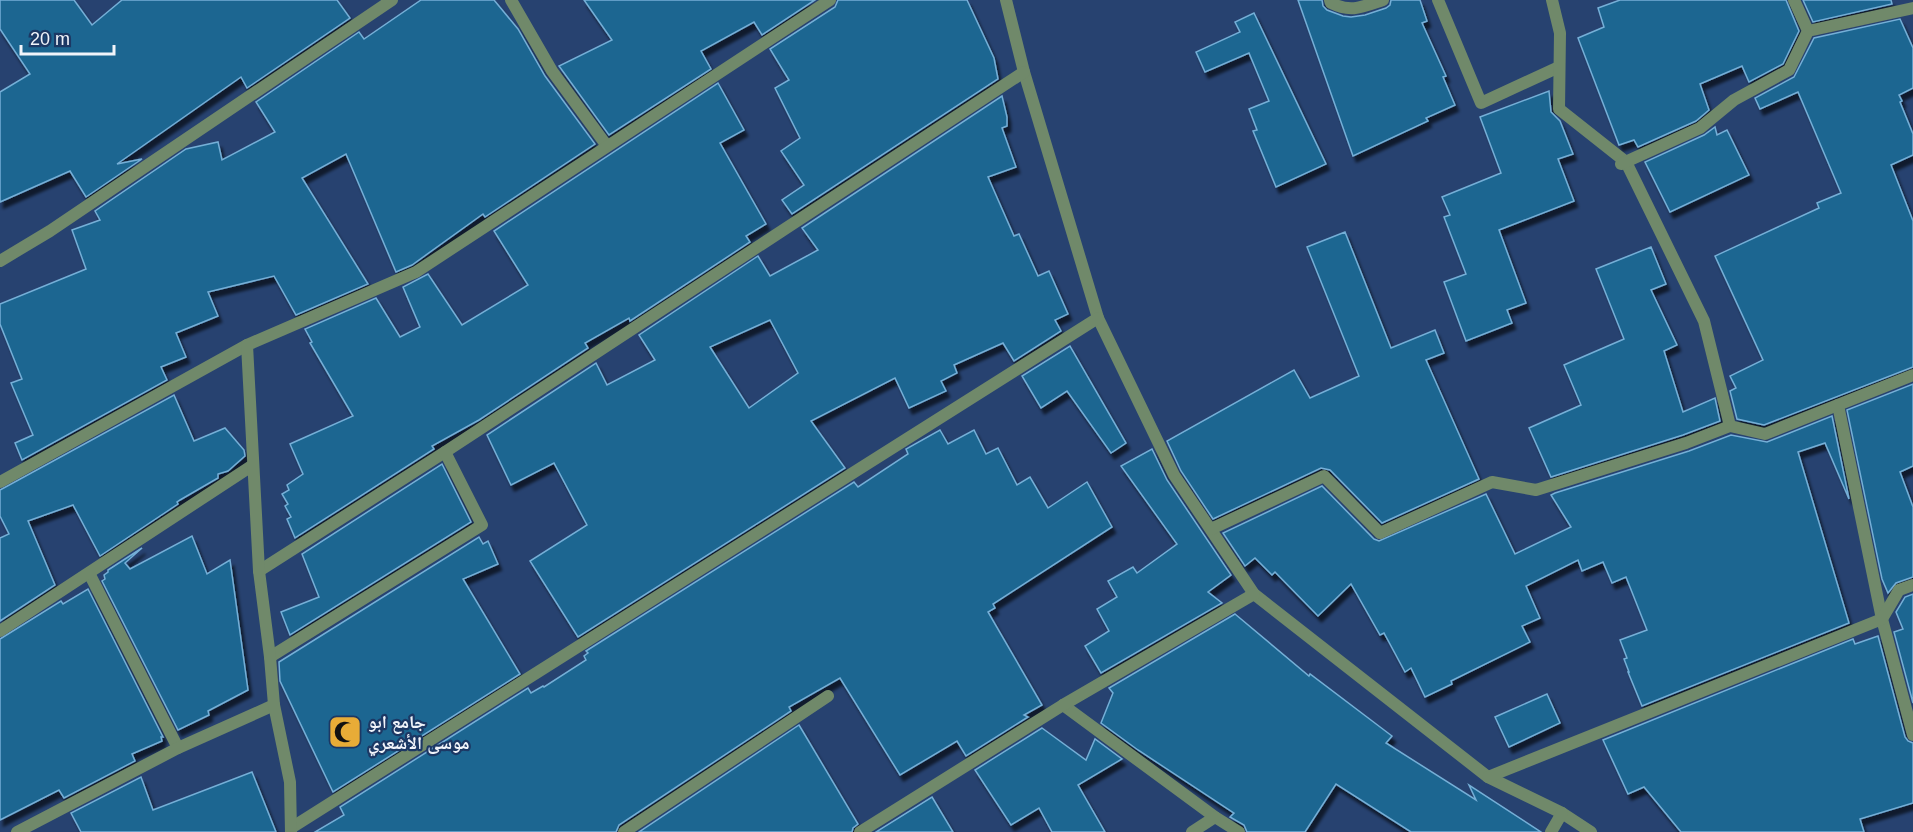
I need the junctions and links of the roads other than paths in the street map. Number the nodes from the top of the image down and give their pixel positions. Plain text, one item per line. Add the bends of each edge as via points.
1 (392, 0) edge
2 (512, 0) edge
3 (830, 0) edge
4 (1006, 0) edge
5 (1330, 0) edge
6 (1383, 0) edge
7 (1438, 0) edge
8 (1551, 0) edge
9 (1794, 0) edge
10 (1913, 8) edge
11 (1808, 31) junction
12 (1559, 67) junction
13 (1024, 72) junction
14 (607, 146) junction
15 (1623, 163) junction
16 (0, 261) edge
17 (1098, 318) junction
18 (247, 345) junction
19 (1913, 375) edge
20 (1838, 405) junction
21 (1730, 426) junction
22 (445, 452) junction
23 (254, 465) junction
24 (0, 482) edge
25 (1211, 529) junction
26 (259, 571) junction
27 (89, 573) junction
28 (1913, 585) edge
29 (1254, 594) junction
30 (1882, 619) junction
31 (0, 631) edge
32 (270, 657) junction
33 (828, 696) dead end
34 (1908, 699) edge
35 (274, 705) junction
36 (1063, 705) junction
37 (1913, 735) edge
38 (178, 748) junction
39 (1488, 777) junction
40 (1562, 813) junction
41 (1215, 817) junction
42 (291, 830) edge
43 (17, 832) edge
44 (624, 832) edge
45 (860, 832) edge
46 (1192, 832) edge
47 (1239, 832) edge
48 (1551, 832) edge
49 (1591, 832) edge

1 - 16 street
2 - 14 street via 552,71
3 - 14 street
4 - 13 street
5 - 6 street via 1343,9
7 - 12 street via 1481,103
8 - 12 street via 1560,33
9 - 11 street
10 - 11 street
11 - 15 street via 1788,70 1734,100 1700,128
12 - 15 street via 1559,109
13 - 17 street
13 - 22 street
14 - 18 street via 416,272
15 - 21 street via 1704,321
17 - 25 street via 1174,475
17 - 42 street
18 - 23 street
18 - 24 street
19 - 20 street
20 - 21 street via 1765,434
20 - 30 street
21 - 25 street via 1536,490 1492,482 1380,534 1324,476
22 - 26 street
22 - 32 street via 482,525
23 - 26 street
23 - 27 street
25 - 29 street
26 - 32 street
27 - 31 street
27 - 38 street
28 - 30 street via 1899,590
29 - 36 street
29 - 39 street
30 - 34 street
30 - 39 street
32 - 35 street
33 - 44 street
34 - 37 street
35 - 38 street
35 - 42 street via 290,782
36 - 41 street
36 - 45 street
38 - 43 street
39 - 40 street
40 - 48 street
40 - 49 street
41 - 46 street
41 - 47 street

